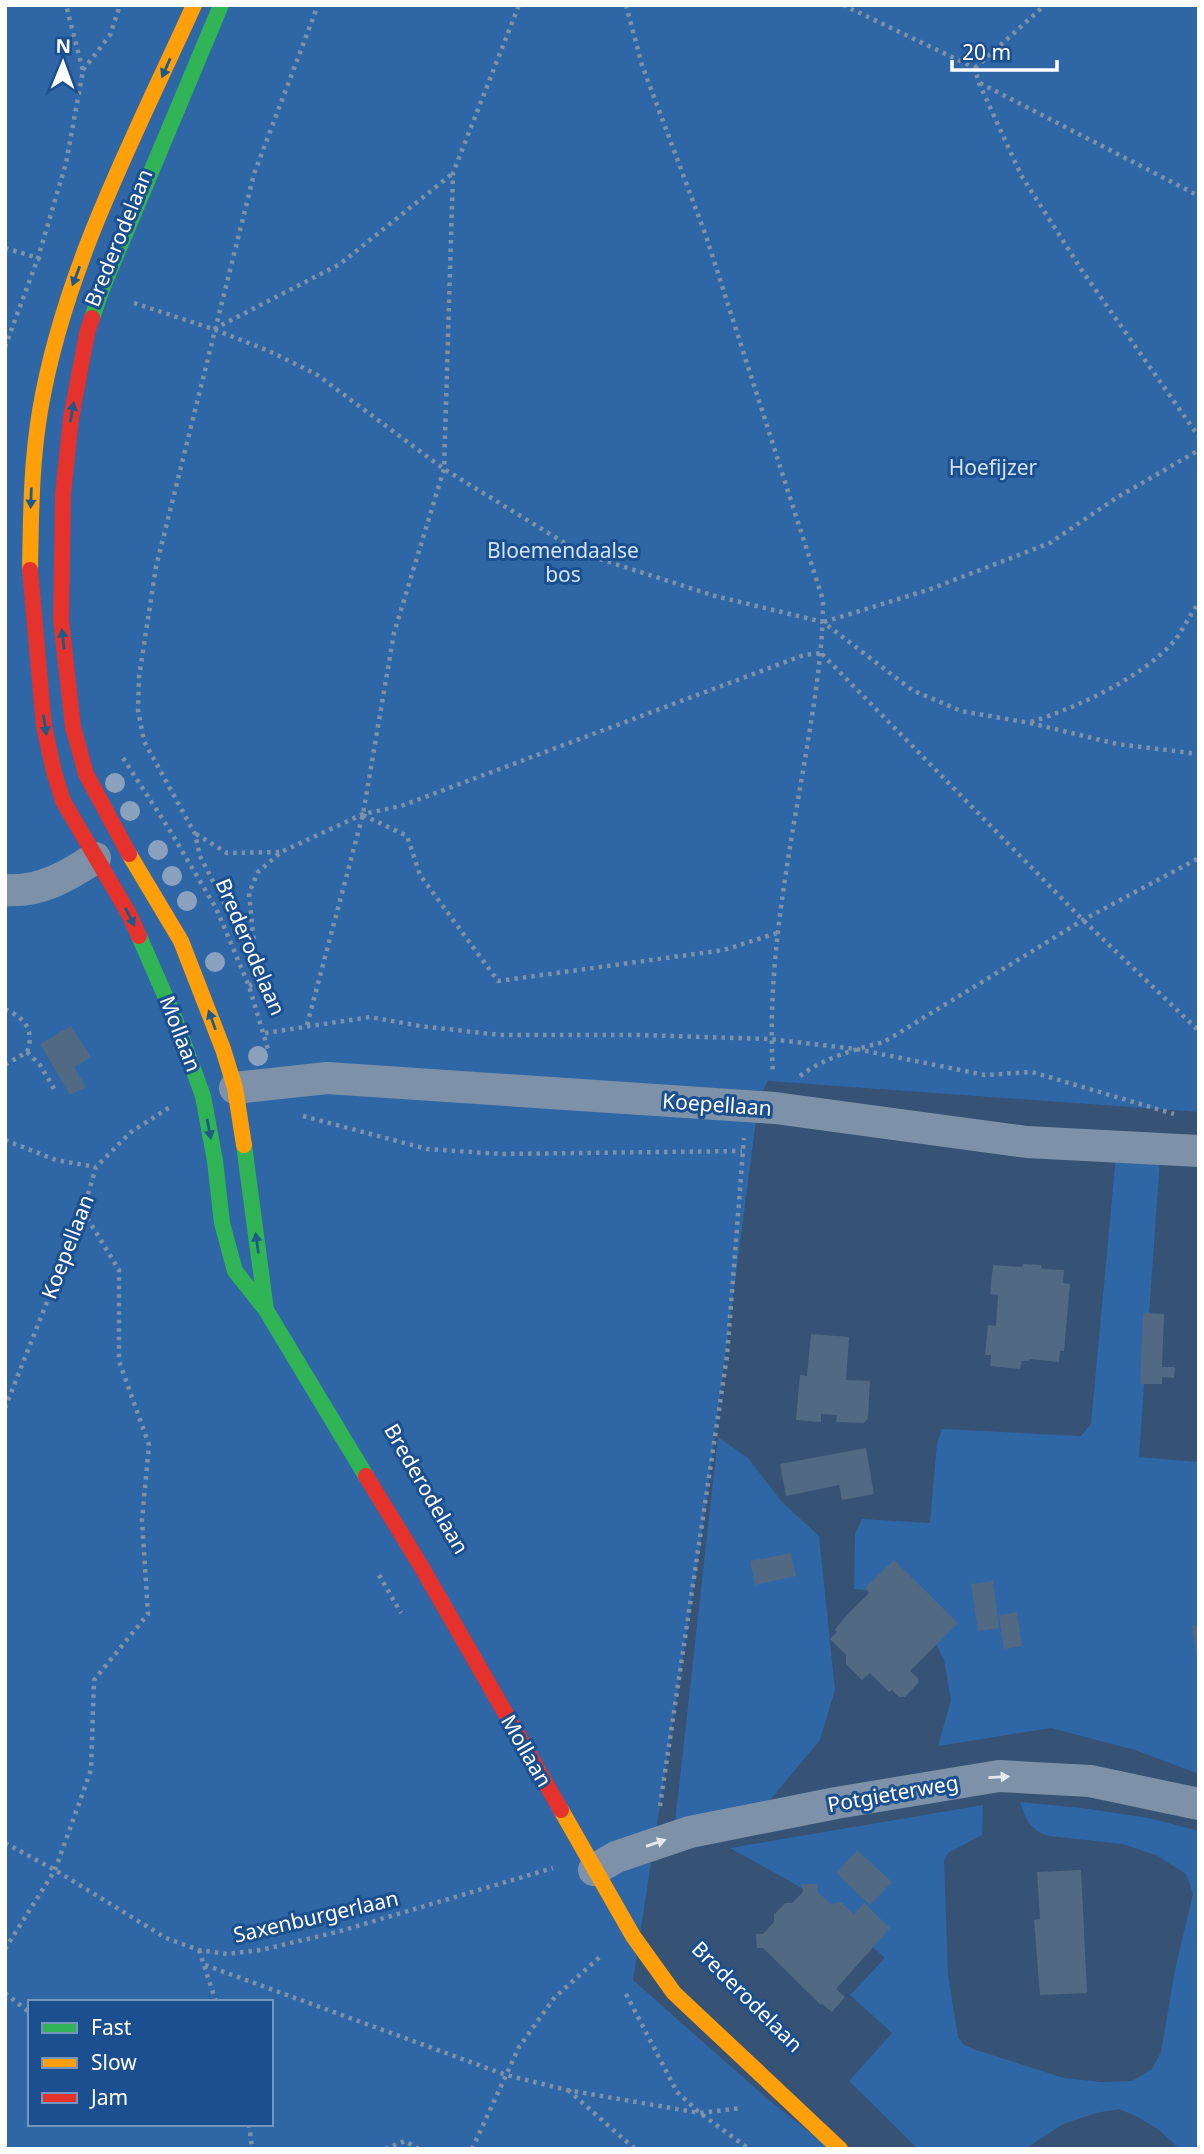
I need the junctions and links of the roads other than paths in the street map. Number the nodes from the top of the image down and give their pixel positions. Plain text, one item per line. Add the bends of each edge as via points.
1 (194, 5) edge
2 (221, 5) edge
3 (108, 850) junction
4 (5, 890) edge
5 (219, 1092) junction
6 (1199, 1151) edge
7 (266, 1310) junction
8 (1199, 1804) edge
9 (588, 1860) junction
10 (840, 2149) edge

1 -> 3 street, Brederodelaan via 75,278 61,321 36,441 30,587 44,726 64,801
3 -> 2 street, Brederodelaan via 77,744 61,620 63,494 71,418 102,289
3 - 4 street via 49,884
3 -> 5 street, Mollaan via 129,914 173,1014
5 -> 3 street, Mollaan via 223,1049 181,941
5 - 6 street, Koepellaan via 279,1097 327,1078 770,1108 1027,1142
7 -> 5 street, Mollaan
5 -> 7 street, Mollaan via 215,1160 222,1223 235,1272
7 - 9 street, Mollaan via 421,1566
9 -> 8 street, Potgieterweg via 616,1857 690,1832 743,1821 999,1776 1090,1781
9 - 10 street, Mollaan via 674,1993

